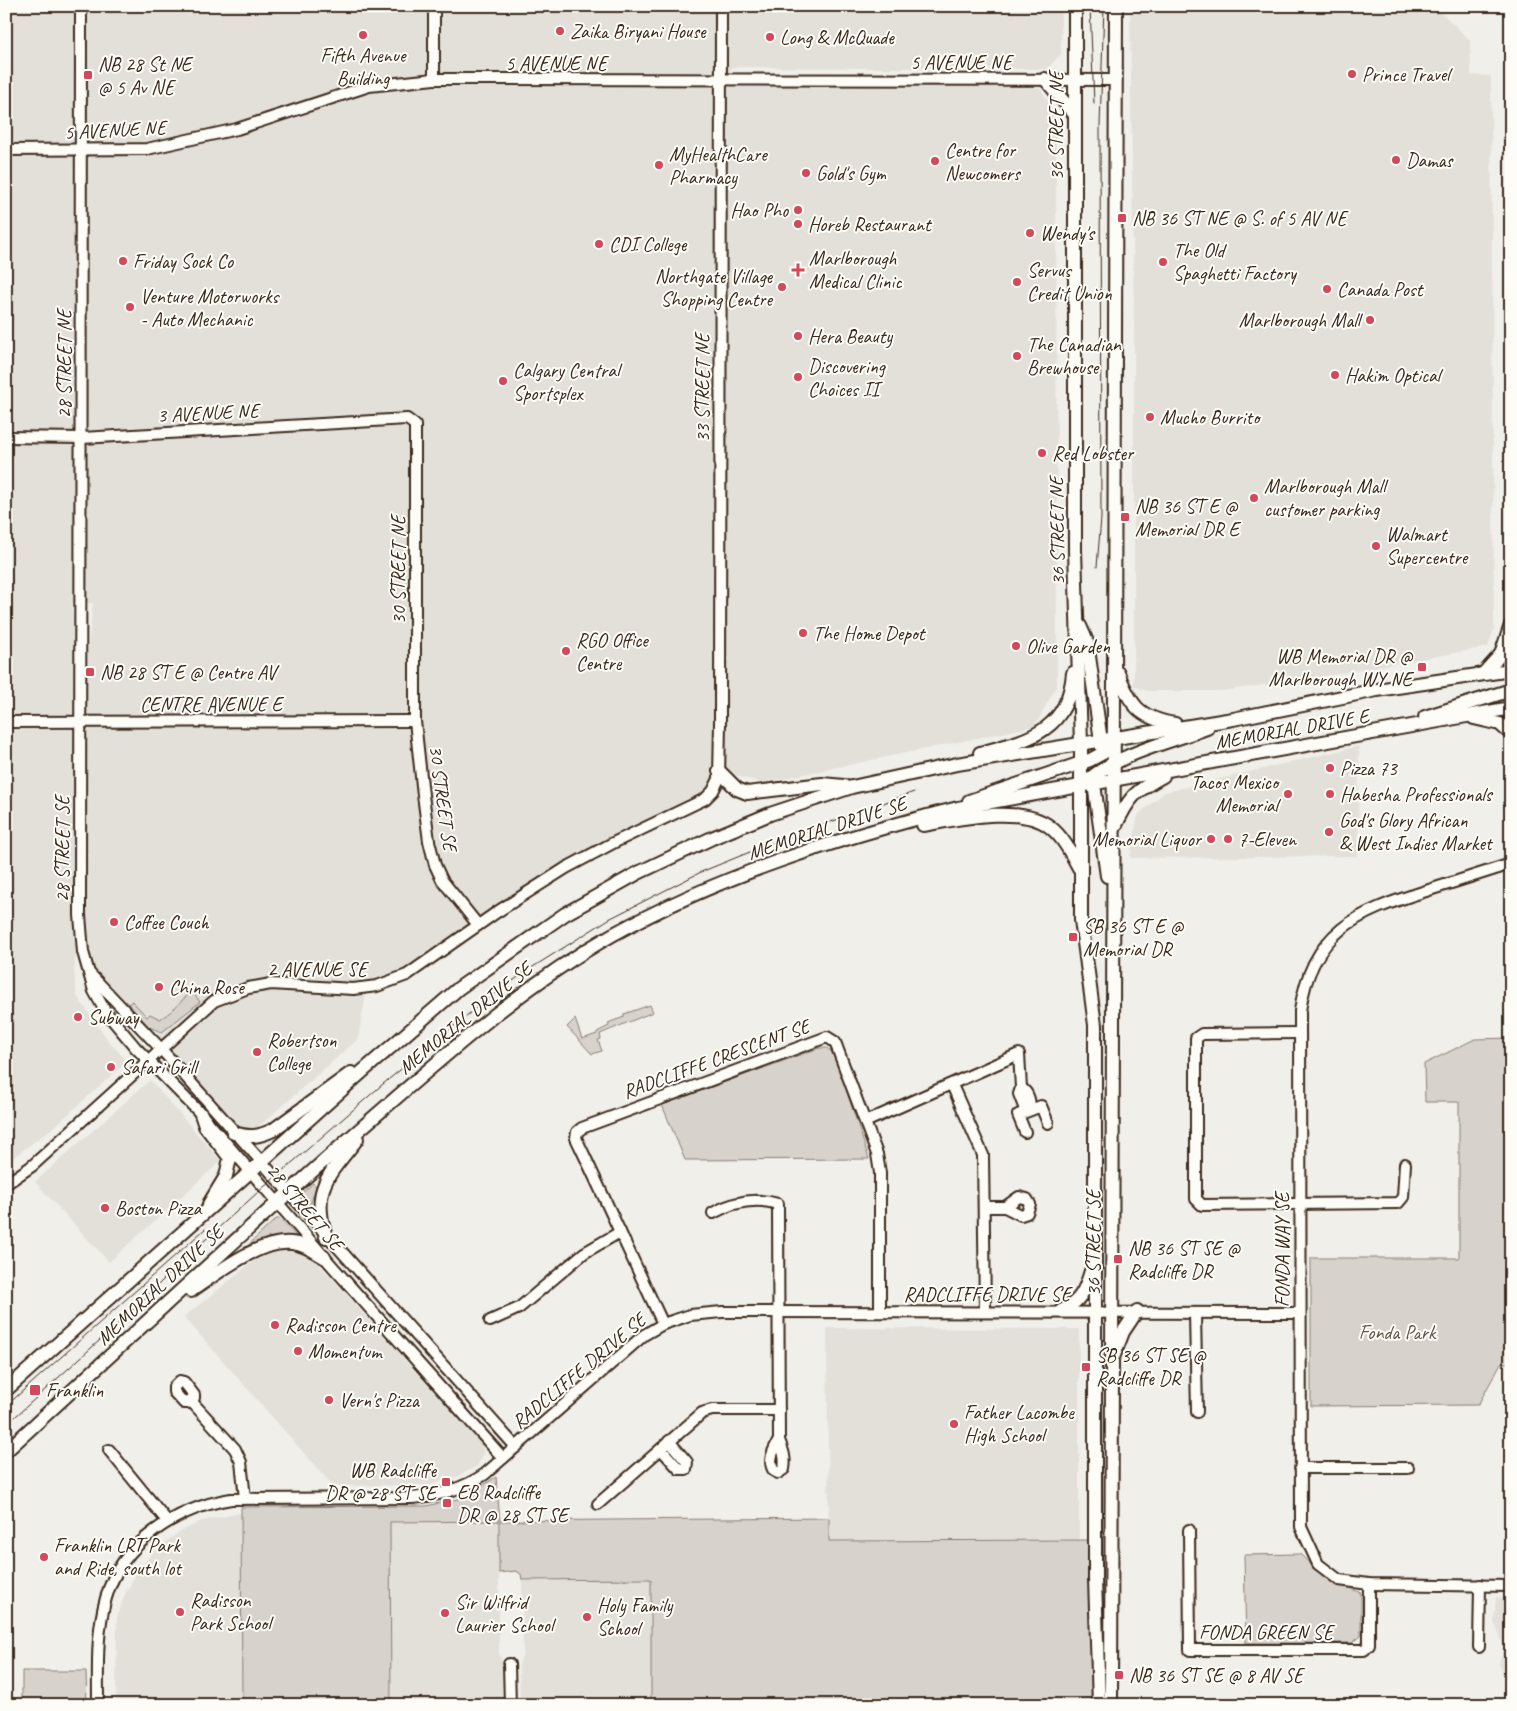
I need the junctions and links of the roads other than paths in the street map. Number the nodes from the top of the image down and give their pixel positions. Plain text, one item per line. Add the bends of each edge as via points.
1 (81, 6) edge
2 (434, 6) edge
3 (721, 6) edge
4 (1075, 6) edge
5 (1116, 6) edge
6 (1045, 79) junction
7 (434, 80) junction
8 (1075, 80) junction
9 (1116, 80) junction
10 (722, 81) junction
11 (1075, 115) junction
12 (6, 150) edge
13 (82, 150) junction
14 (410, 422) joint
15 (6, 438) edge
16 (82, 438) junction
17 (1078, 621) junction
18 (1511, 625) edge
19 (1078, 643) junction
20 (1116, 666) junction
21 (1511, 670) edge
22 (1483, 674) junction
23 (1511, 690) edge
24 (1511, 708) edge
25 (1466, 717) junction
26 (1233, 719) junction
27 (80, 721) junction
28 (415, 721) junction
29 (6, 722) edge
30 (1185, 726) junction
31 (1372, 733) junction
32 (1511, 734) edge
33 (1114, 737) junction
34 (1101, 740) junction
35 (1081, 744) junction
36 (1103, 753) junction
37 (1085, 762) junction
38 (957, 764) junction
39 (1110, 764) junction
40 (720, 770) junction
41 (1172, 771) junction
42 (1093, 779) junction
43 (1114, 781) junction
44 (1080, 786) junction
45 (852, 787) junction
46 (958, 808) junction
47 (894, 824) junction
48 (1114, 830) junction
49 (1511, 864) edge
50 (1080, 870) junction
51 (1112, 891) junction
52 (478, 926) junction
53 (90, 974) junction
54 (1300, 1033) junction
55 (161, 1049) junction
56 (148, 1061) junction
57 (363, 1071) junction
58 (952, 1085) junction
59 (1030, 1109) junction
60 (378, 1113) junction
61 (201, 1114) junction
62 (865, 1122) junction
63 (1048, 1123) dead end
64 (1024, 1132) dead end
65 (234, 1133) junction
66 (1405, 1164) dead end
67 (256, 1167) junction
68 (6, 1184) edge
69 (287, 1193) junction
70 (277, 1202) junction
71 (1300, 1204) junction
72 (984, 1207) junction
73 (1005, 1207) dead end
74 (206, 1210) junction
75 (713, 1213) dead end
76 (620, 1232) junction
77 (326, 1237) junction
78 (324, 1257) junction
79 (1095, 1257) junction
80 (169, 1302) junction
81 (780, 1311) junction
82 (880, 1311) junction
83 (985, 1311) junction
84 (1137, 1311) junction
85 (1061, 1312) junction
86 (1095, 1312) junction
87 (1112, 1312) junction
88 (1300, 1313) junction
89 (1195, 1314) junction
90 (490, 1322) dead end
91 (663, 1324) junction
92 (1111, 1362) junction
93 (6, 1390) edge
94 (191, 1401) dead end
95 (778, 1410) junction
96 (1197, 1412) dead end
97 (779, 1440) dead end
98 (669, 1441) junction
99 (516, 1447) junction
100 (661, 1449) junction
101 (110, 1450) dead end
102 (6, 1451) edge
103 (503, 1458) junction
104 (1300, 1468) junction
105 (1408, 1468) dead end
106 (245, 1498) junction
107 (598, 1504) dead end
108 (167, 1521) junction
109 (1188, 1530) dead end
110 (1369, 1584) junction
111 (1480, 1585) junction
112 (1511, 1586) edge
113 (1479, 1647) dead end
114 (509, 1664) dead end
115 (98, 1705) edge
116 (510, 1705) edge
117 (1099, 1705) edge
118 (1111, 1705) edge

1 - 13 street, 28 STREET NE
2 - 7 street
3 - 10 street, 33 STREET NE
4 - 8 main road, 36 STREET NE
5 - 9 main road
6 - 8 street, 5 AVENUE NE
6 - 10 street, 5 AVENUE NE
6 - 11 main road
7 - 10 street, 5 AVENUE NE
7 - 13 street, 5 AVENUE NE via 369,86 185,143 147,149
8 - 9 street, 5 AVENUE NE
8 - 11 main road, 36 STREET NE
9 - 20 main road
10 - 40 street, 33 STREET NE
11 - 17 main road, 36 STREET NE via 1074,506
12 - 13 street, 5 AVENUE NE
13 - 16 street, 28 STREET NE
14 - 16 street, 3 AVENUE NE via 407,419
14 - 28 street, 30 STREET NE via 415,425
15 - 16 street, 3 AVENUE NE
16 - 27 street, 28 STREET NE
17 - 19 main road, 36 STREET NE
17 - 34 main road via 1087,642
18 - 22 main road via 1501,654
19 - 35 main road, 36 STREET NE
19 - 38 main road via 1068,700 1054,721 1026,741 980,753
20 - 30 main road via 1130,700 1140,712 1151,719
20 - 33 main road
21 - 22 main road, MEMORIAL DRIVE E
22 - 26 main road, MEMORIAL DRIVE E via 1333,698
23 - 31 main road
24 - 25 main road, MEMORIAL DRIVE E
25 - 31 main road, MEMORIAL DRIVE E
25 - 32 main road via 1500,724
26 - 30 main road, MEMORIAL DRIVE E
26 - 39 main road
27 - 28 street, CENTRE AVENUE E
27 - 29 street, CENTRE AVENUE E
27 - 53 street, 28 STREET SE via 80,934
28 - 52 street, 30 STREET SE via 428,841 435,865 442,880
30 - 33 main road, MEMORIAL DRIVE E
31 - 41 main road, MEMORIAL DRIVE E
33 - 34 main road, MEMORIAL DRIVE E
33 - 36 main road
33 - 39 main road
34 - 35 main road, MEMORIAL DRIVE E
34 - 36 main road
35 - 37 main road
35 - 38 main road, MEMORIAL DRIVE SE
36 - 37 main road
36 - 39 main road
37 - 42 main road
37 - 44 main road
37 - 46 main road via 971,799
38 - 45 main road, MEMORIAL DRIVE SE
39 - 42 main road
39 - 43 main road
40 - 45 main road via 737,789 747,793 822,784
40 - 52 street, 2 AVENUE SE via 716,787 705,799 566,868
41 - 43 main road, MEMORIAL DRIVE E
41 - 48 main road via 1144,786 1130,799
42 - 43 main road, MEMORIAL DRIVE E
42 - 44 main road, MEMORIAL DRIVE E
42 - 51 main road via 1106,873
43 - 48 main road, 36 STREET SE
44 - 46 main road, MEMORIAL DRIVE SE
44 - 50 main road, 36 STREET SE
45 - 57 main road, MEMORIAL DRIVE SE via 778,811 712,838 638,873 565,914 459,988
46 - 47 main road, MEMORIAL DRIVE SE
47 - 50 main road via 910,827 985,816 1014,815 1036,819 1059,836
47 - 60 main road, MEMORIAL DRIVE SE via 757,869 696,894 613,935 535,983 473,1030
48 - 51 main road, 36 STREET SE
49 - 54 street, FONDA WAY SE via 1382,905 1347,923 1322,948 1309,974 1303,992
50 - 79 main road, 36 STREET SE via 1084,956 1095,1025
51 - 87 main road, 36 STREET SE
52 - 55 street, 2 AVENUE SE via 415,970 377,986 329,989 271,984 228,994 201,1011
53 - 55 street, 28 STREET SE
53 - 56 street, 28 STREET SE via 99,1002
54 - 71 street, FONDA WAY SE
54 - 71 street via 1202,1034 1196,1038 1196,1199 1202,1205
55 - 56 street, 2 AVENUE SE
55 - 65 street, 28 STREET SE
56 - 61 street, 28 STREET SE
56 - 68 street, 2 AVENUE SE via 32,1166
57 - 65 main road via 349,1073 273,1130 248,1137
57 - 67 main road, MEMORIAL DRIVE SE
58 - 59 street via 1019,1054 1021,1088 1026,1091
58 - 62 street
58 - 72 street via 983,1154
59 - 63 street via 1041,1106
59 - 64 street via 1018,1115
60 - 69 main road, MEMORIAL DRIVE SE
60 - 77 main road via 325,1182 319,1212
61 - 67 street, 28 STREET SE
61 - 74 main road via 204,1126 230,1158 226,1176
62 - 76 street, RADCLIFFE CRESCENT SE via 835,1042 826,1037 582,1128 576,1138
62 - 82 street, RADCLIFFE CRESCENT SE via 880,1173
65 - 67 street, 28 STREET SE
66 - 71 street via 1403,1197 1398,1203
67 - 69 street, 28 STREET SE
67 - 70 street, 28 STREET SE
67 - 74 main road, MEMORIAL DRIVE SE
69 - 70 main road, MEMORIAL DRIVE SE
69 - 77 street, 28 STREET SE
70 - 78 street, 28 STREET SE
70 - 80 main road, MEMORIAL DRIVE SE
71 - 88 street, FONDA WAY SE
72 - 73 street
72 - 83 street
74 - 93 main road, MEMORIAL DRIVE SE
75 - 81 street via 739,1202 778,1204
76 - 90 street via 584,1253 519,1308
76 - 91 street, RADCLIFFE CRESCENT SE
77 - 99 street, 28 STREET SE
78 - 80 main road via 299,1244 268,1245
78 - 103 street, 28 STREET SE
79 - 85 main road via 1082,1296
79 - 86 main road, 36 STREET SE
80 - 102 main road, MEMORIAL DRIVE SE
81 - 82 street, RADCLIFFE DRIVE SE
81 - 91 street, RADCLIFFE DRIVE SE via 690,1315
81 - 95 street
82 - 83 street, RADCLIFFE DRIVE SE
83 - 85 street, RADCLIFFE DRIVE SE
84 - 87 street, RADCLIFFE DRIVE SE
84 - 89 street, RADCLIFFE DRIVE SE
84 - 92 main road via 1123,1332
85 - 86 street, RADCLIFFE DRIVE SE
86 - 87 street, RADCLIFFE DRIVE SE
86 - 117 main road, 36 STREET SE via 1095,1579
87 - 92 main road, 36 STREET SE
88 - 89 street, RADCLIFFE DRIVE SE
88 - 104 street, FONDA WAY SE
89 - 96 street
91 - 99 street, RADCLIFFE DRIVE SE via 644,1335
92 - 118 main road, 36 STREET SE
94 - 106 street via 234,1449 241,1462
95 - 97 street
95 - 98 street via 712,1410 702,1413
98 - 100 street
98 - 100 street via 687,1462 686,1469 679,1469
99 - 103 street, RADCLIFFE DRIVE SE
100 - 107 street
101 - 108 street
103 - 106 street, RADCLIFFE DRIVE SE via 474,1481 435,1496
104 - 105 street
104 - 110 street, FONDA WAY SE via 1301,1527 1318,1564 1339,1580
106 - 108 street, RADCLIFFE DRIVE SE via 202,1505
108 - 115 street, RADCLIFFE DRIVE SE via 130,1556 106,1596 98,1642
109 - 110 street, FONDA GREEN SE via 1190,1650 1364,1650 1369,1645
110 - 111 street, FONDA WAY SE
111 - 112 street, FONDA WAY SE
111 - 113 street
114 - 116 street

